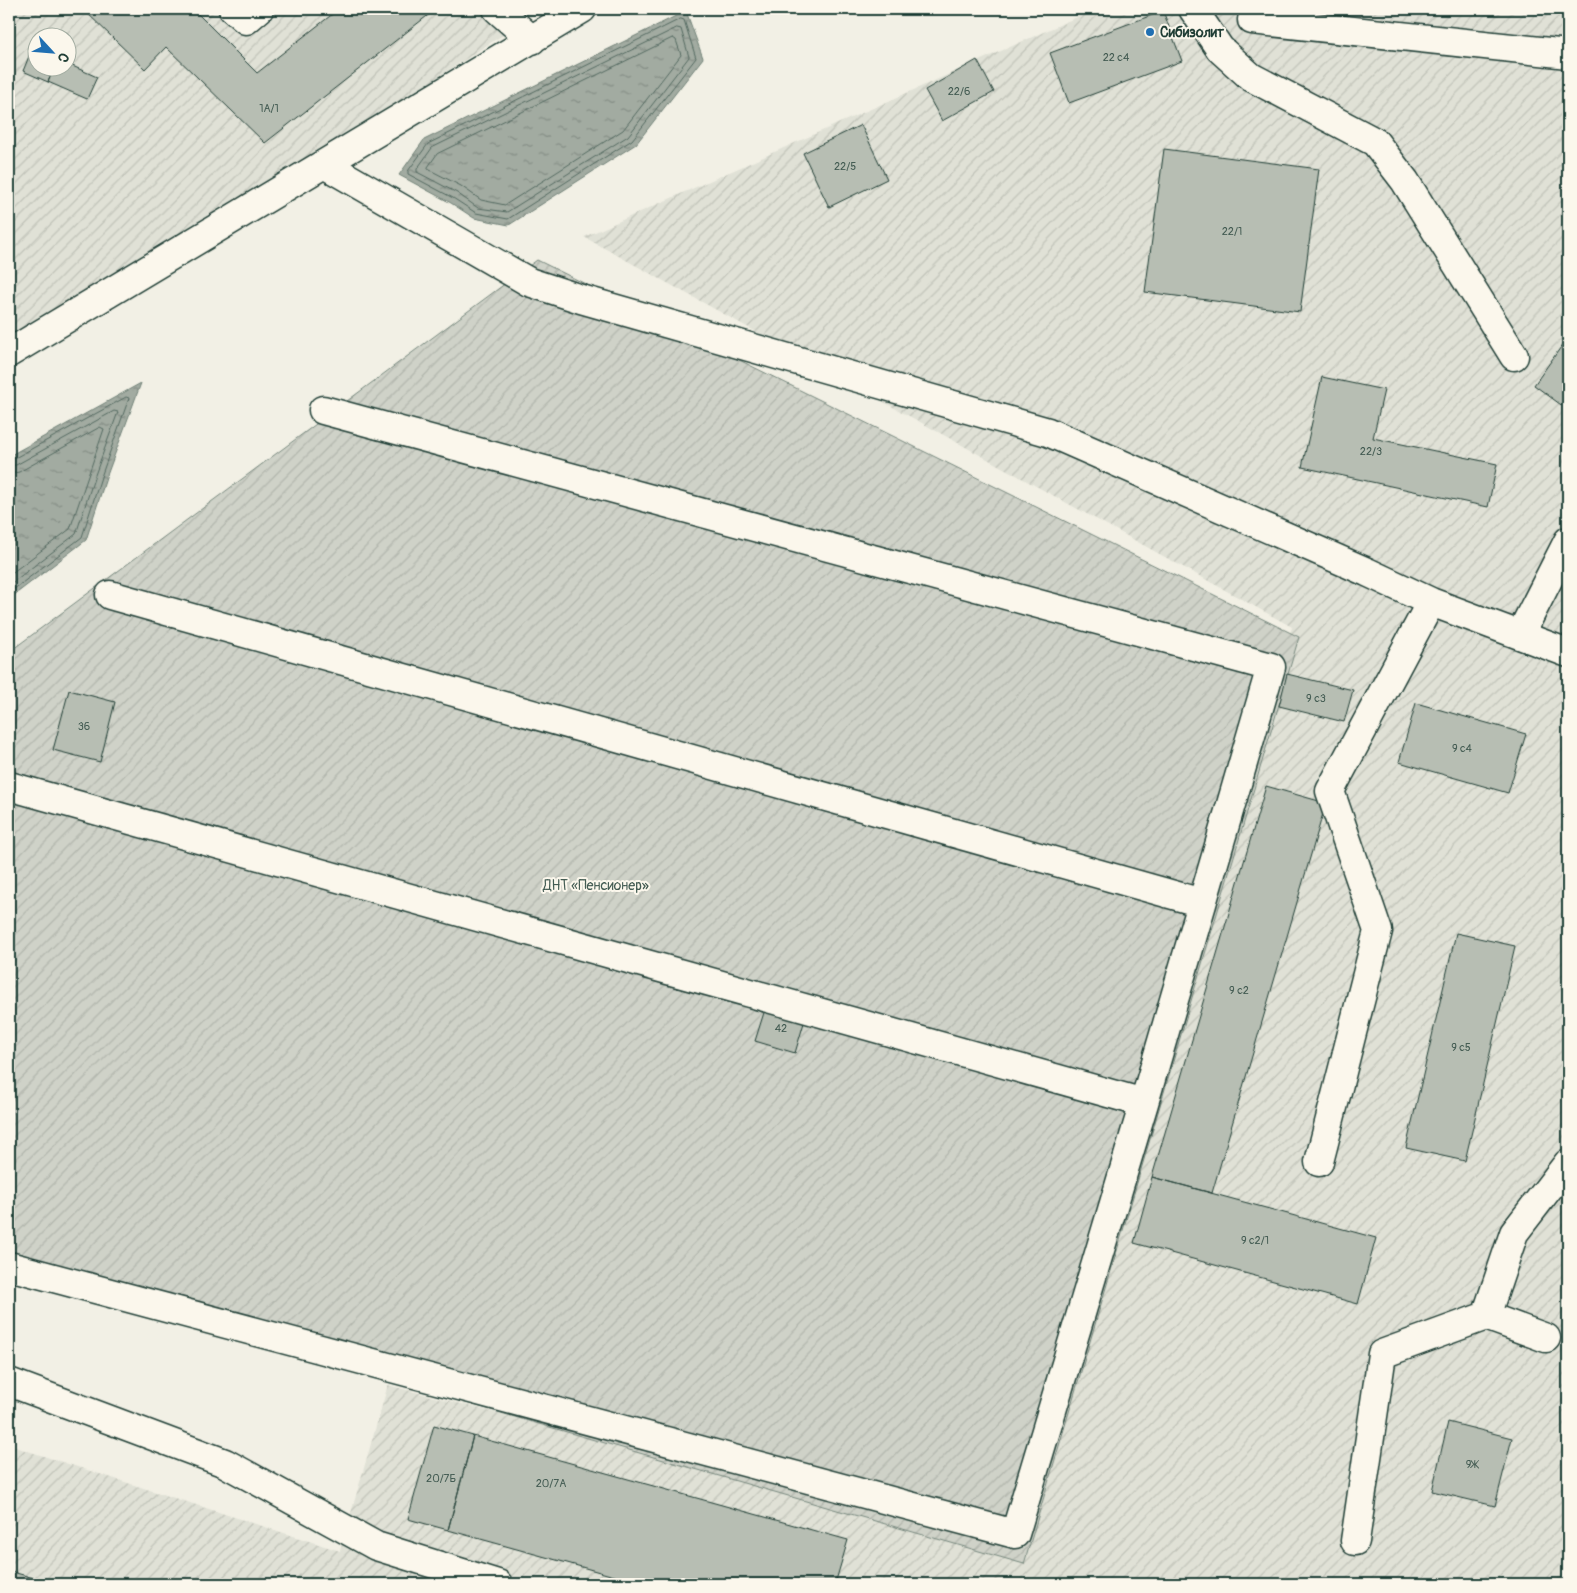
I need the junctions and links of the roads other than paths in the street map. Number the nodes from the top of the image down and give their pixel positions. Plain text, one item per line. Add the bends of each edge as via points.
1 (233, 9) edge
2 (259, 9) edge
3 (497, 9) edge
4 (582, 9) edge
5 (1194, 9) edge
6 (1252, 20) dead end
7 (532, 40) junction
8 (1568, 54) edge
9 (324, 164) junction
10 (9, 353) edge
11 (1514, 356) dead end
12 (323, 410) dead end
13 (1568, 542) edge
14 (110, 595) dead end
15 (1431, 602) junction
16 (1520, 635) junction
17 (1568, 653) edge
18 (9, 786) edge
19 (1202, 903) junction
20 (1144, 1103) junction
21 (1319, 1162) dead end
22 (1568, 1163) edge
23 (9, 1266) edge
24 (1486, 1316) junction
25 (1546, 1338) dead end
26 (9, 1382) edge
27 (1354, 1541) dead end
28 (498, 1584) edge

1 - 2 lane via 246,20
3 - 7 lane
4 - 7 lane
5 - 11 lane via 1220,49 1251,77 1375,142 1405,181
6 - 8 lane
7 - 9 lane
9 - 10 lane
9 - 15 lane via 529,282 1048,432
12 - 19 lane via 1271,666
13 - 16 lane
14 - 19 lane
15 - 16 lane
15 - 21 lane via 1330,791 1378,931
16 - 17 lane
18 - 20 lane
19 - 20 lane
20 - 23 lane via 1015,1534
22 - 24 lane via 1514,1233
24 - 25 lane
24 - 27 lane via 1382,1354
26 - 28 lane via 225,1463 376,1546

